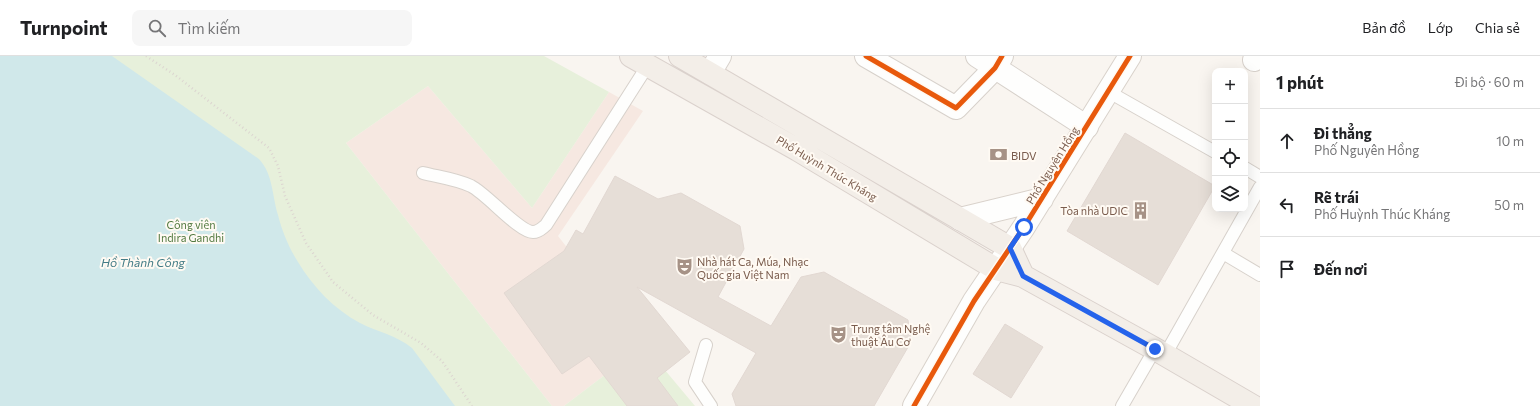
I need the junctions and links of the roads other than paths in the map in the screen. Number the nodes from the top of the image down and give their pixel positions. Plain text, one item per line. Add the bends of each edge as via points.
1 (680, 56) edge
2 (866, 56) edge
3 (977, 56) edge
4 (1130, 56) edge
5 (640, 61) edge
6 (998, 62) edge
7 (715, 65) edge
8 (1108, 92) junction
9 (1087, 127) junction
10 (1212, 150) edge
11 (1248, 170) edge
12 (423, 173) dead end
13 (1260, 177) edge
14 (1260, 187) edge
15 (1042, 199) junction
16 (960, 219) junction
17 (1010, 248) junction
18 (1223, 253) junction
19 (996, 269) junction
20 (1260, 275) edge
21 (1023, 276) junction
22 (706, 345) dead end
23 (1160, 352) junction
24 (711, 406) edge
25 (914, 406) edge
26 (1122, 406) edge
27 (1253, 406) edge

1 - 7 main road, Phố Huỳnh Thúc Kháng
2 - 6 street via 956,108
3 - 6 street
4 - 8 street, Phố Nguyên Hồng
5 - 12 lane via 546,225 539,231 525,230 472,186
5 - 19 main road, Phố Huỳnh Thúc Kháng via 798,150
6 - 9 street
7 - 16 main road, Phố Huỳnh Thúc Kháng
8 - 9 street, Phố Nguyên Hồng
8 - 10 lane
9 - 15 street, Phố Nguyên Hồng
11 - 13 lane
14 - 18 lane
15 - 16 street
15 - 17 street, Phố Nguyên Hồng
16 - 17 main road, Phố Huỳnh Thúc Kháng
17 - 19 street, Phố Nguyên Hồng
17 - 21 main road
18 - 20 lane
18 - 23 lane
19 - 21 main road, Phố Huỳnh Thúc Kháng
19 - 25 street, Phố Nguyên Hồng via 974,301
21 - 23 main road, Phố Huỳnh Thúc Kháng
22 - 24 lane via 695,382
23 - 26 lane
23 - 27 main road, Phố Huỳnh Thúc Kháng

